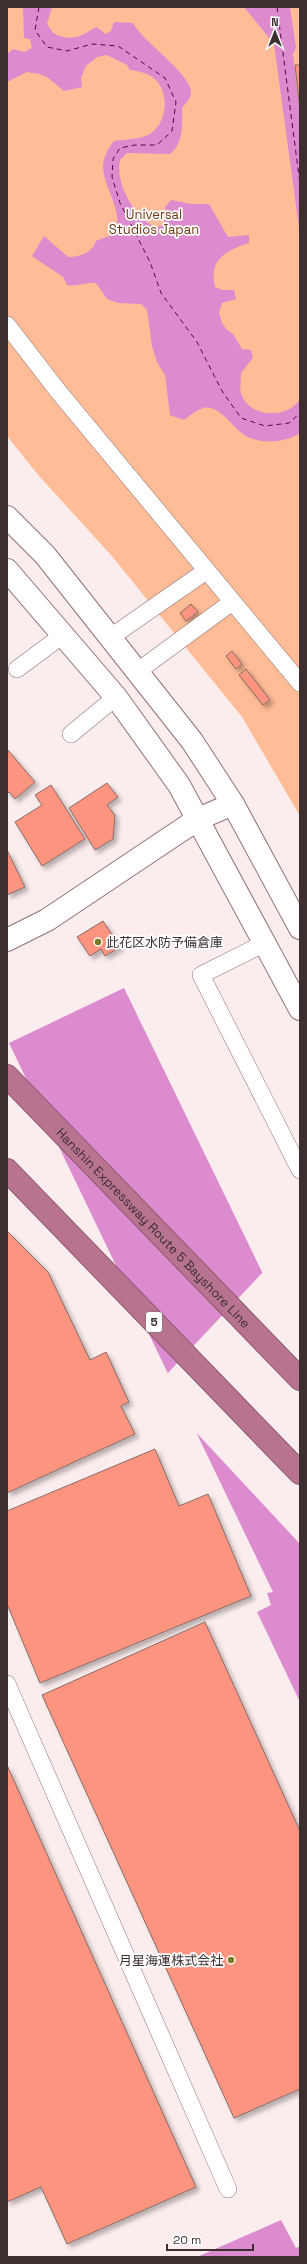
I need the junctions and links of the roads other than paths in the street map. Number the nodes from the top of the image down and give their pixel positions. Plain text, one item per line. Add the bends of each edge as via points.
1 (7, 325) edge
2 (7, 517) edge
3 (7, 570) edge
4 (206, 571) junction
5 (232, 602) junction
6 (63, 635) junction
7 (111, 638) junction
8 (16, 670) dead end
9 (138, 671) junction
10 (300, 683) edge
11 (116, 697) junction
12 (71, 734) dead end
13 (233, 804) junction
14 (198, 818) junction
15 (300, 928) edge
16 (7, 940) edge
17 (265, 943) junction
18 (300, 1009) edge
19 (7, 1076) edge
20 (7, 1170) edge
21 (300, 1170) edge
22 (300, 1379) edge
23 (300, 1473) edge
24 (7, 1684) edge
25 (228, 2188) dead end

1 - 4 lane
2 - 7 street via 45,555
3 - 6 street
4 - 5 lane
4 - 7 lane
5 - 9 lane
5 - 10 lane
6 - 8 lane
6 - 11 street
7 - 9 street
9 - 13 street via 192,741
11 - 12 lane
11 - 14 street via 179,785
13 - 14 street
13 - 15 street
14 - 16 street via 47,920
14 - 17 street
17 - 18 street
17 - 21 lane via 201,975
19 - 22 highway, Hanshin Expressway Route 5 Bayshore Line
20 - 23 highway, 5
24 - 25 lane

